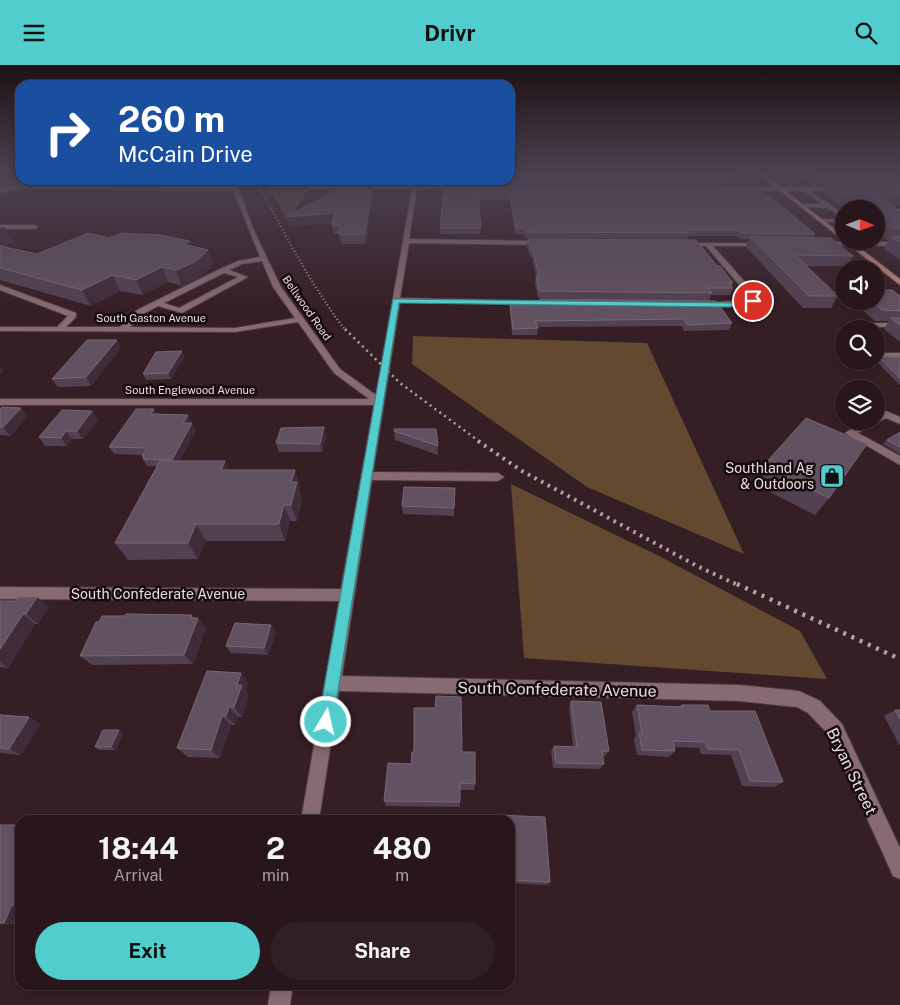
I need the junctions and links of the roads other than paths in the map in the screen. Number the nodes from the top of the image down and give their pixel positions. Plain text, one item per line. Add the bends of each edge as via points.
1 (247, 219) edge
2 (409, 219) edge
3 (819, 219) edge
4 (822, 221) junction
5 (835, 221) edge
6 (0, 227) edge
7 (35, 227) dead end
8 (835, 231) edge
9 (405, 241) junction
10 (835, 242) edge
11 (552, 243) edge
12 (885, 243) edge
13 (679, 244) edge
14 (708, 244) junction
15 (773, 244) edge
16 (819, 244) edge
17 (900, 244) edge
18 (858, 250) edge
19 (264, 259) junction
20 (222, 271) junction
21 (900, 283) edge
22 (0, 287) edge
23 (395, 301) junction
24 (157, 303) junction
25 (562, 303) edge
26 (690, 305) edge
27 (300, 319) junction
28 (885, 325) edge
29 (900, 325) edge
30 (0, 329) edge
31 (58, 329) junction
32 (123, 329) junction
33 (885, 356) edge
34 (900, 356) edge
35 (379, 402) junction
36 (0, 403) edge
37 (885, 414) edge
38 (900, 421) edge
39 (856, 430) edge
40 (900, 461) edge
41 (367, 476) junction
42 (498, 477) dead end
43 (0, 593) edge
44 (347, 595) junction
45 (332, 683) junction
46 (782, 697) joint
47 (311, 815) edge
48 (900, 869) edge
49 (281, 990) edge
50 (279, 1005) edge

1 - 19 street, Bellwood Road
2 - 9 street
3 - 4 main road
4 - 5 street
4 - 8 main road
6 - 7 street
9 - 11 street
9 - 23 street
10 - 16 street
12 - 17 street
13 - 14 street
14 - 15 street
14 - 26 street via 751,294 753,301 746,304
18 - 21 main road
19 - 20 street via 240,262
19 - 27 street, Bellwood Road via 277,287
20 - 24 street
20 - 24 street via 244,277 178,311
22 - 31 street via 73,315
23 - 25 street
23 - 35 street
24 - 32 street via 140,311
27 - 32 street, South Gaston Avenue via 235,330
27 - 35 street, Bellwood Road via 337,371
28 - 29 street
30 - 31 street, South Gaston Avenue
31 - 32 street, South Gaston Avenue
33 - 34 street
35 - 36 street, South Englewood Avenue
35 - 41 street
37 - 38 street
39 - 40 street via 850,433
41 - 42 street
41 - 44 street
43 - 44 street, South Confederate Avenue
44 - 45 street
45 - 46 street, South Confederate Avenue via 739,693
45 - 47 street
46 - 48 street, Bryan Street via 799,699 814,707 836,731
49 - 50 street

